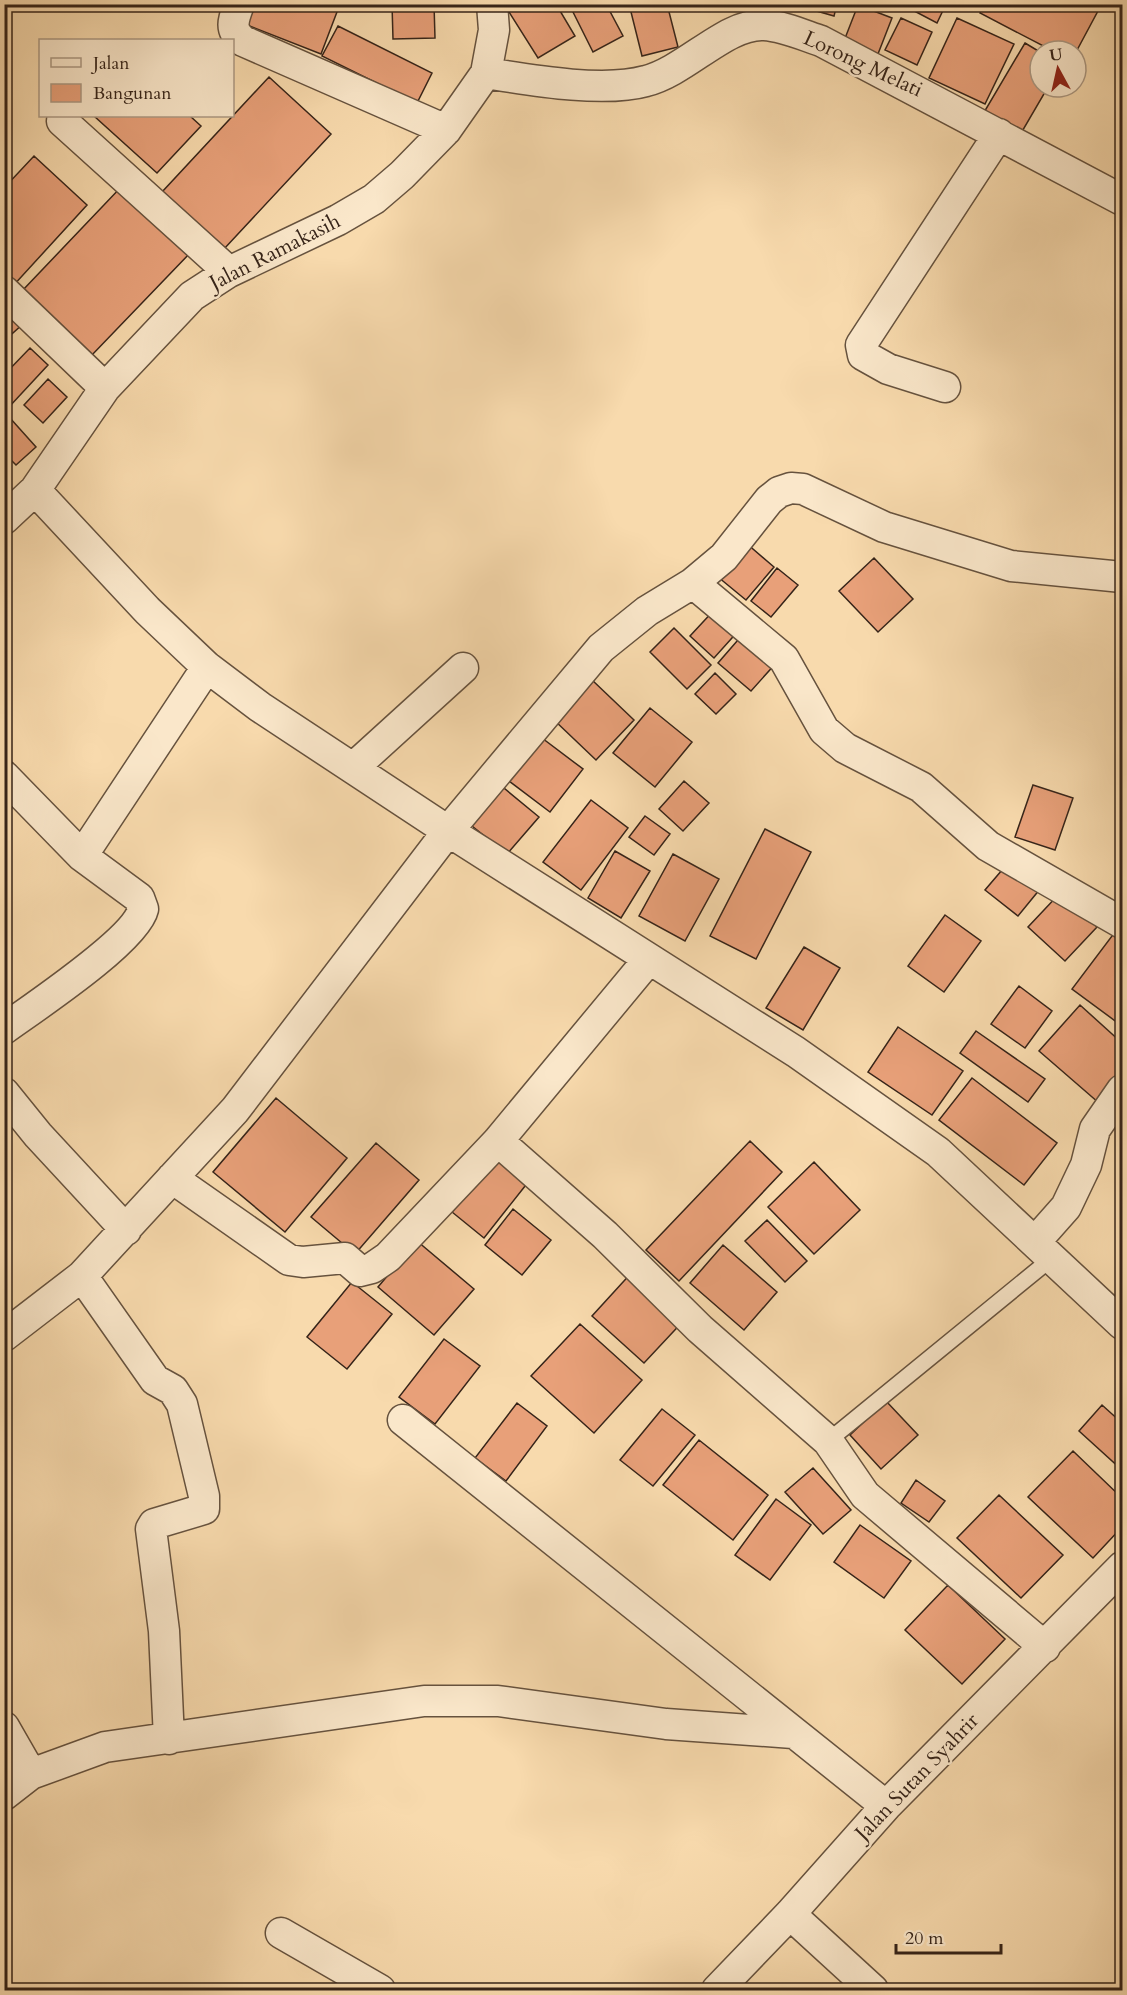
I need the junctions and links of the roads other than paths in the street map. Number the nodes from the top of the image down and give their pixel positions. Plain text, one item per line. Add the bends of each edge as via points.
1 (239, 4) edge
2 (492, 4) edge
3 (486, 73) junction
4 (62, 121) dead end
5 (446, 130) junction
6 (999, 134) junction
7 (1122, 200) edge
8 (229, 272) junction
9 (4, 291) edge
10 (945, 387) dead end
11 (105, 388) junction
12 (35, 490) junction
13 (4, 519) edge
14 (1122, 577) edge
15 (693, 584) junction
16 (207, 667) junction
17 (463, 668) dead end
18 (353, 768) junction
19 (4, 776) edge
20 (448, 831) junction
21 (82, 856) junction
22 (1122, 923) edge
23 (649, 959) junction
24 (4, 1029) edge
25 (1122, 1090) edge
26 (4, 1093) edge
27 (498, 1141) junction
28 (172, 1178) junction
29 (126, 1230) junction
30 (1043, 1250) junction
31 (82, 1276) junction
32 (1122, 1324) edge
33 (4, 1336) edge
34 (402, 1420) dead end
35 (828, 1442) junction
36 (1122, 1567) edge
37 (1045, 1647) junction
38 (4, 1727) edge
39 (793, 1733) junction
40 (169, 1739) junction
41 (31, 1774) junction
42 (4, 1795) edge
43 (886, 1806) junction
44 (790, 1914) junction
45 (281, 1933) dead end
46 (380, 1990) edge
47 (717, 1990) edge
48 (873, 1990) edge

1 - 5 street via 233,26 234,33 243,41
2 - 3 street, Jalan Ramakasih via 494,30
3 - 5 street, Jalan Ramakasih
3 - 6 street, Lorong Melati via 581,83 645,82 672,72 737,30 765,25 821,41
4 - 8 street
5 - 8 street, Jalan Ramakasih via 374,199
6 - 7 street, Lorong Melati
6 - 10 street via 861,345 863,355 888,369
8 - 11 street, Jalan Ramakasih via 192,296
9 - 11 street
11 - 12 street, Jalan Ramakasih
12 - 13 street, Jalan Ramakasih
12 - 16 street via 147,610
14 - 15 street via 1011,566 884,526 796,488 785,489 769,500 724,557
15 - 20 street via 647,611 601,648
15 - 22 street via 784,659 824,730 845,748 921,787 988,846
16 - 18 street
16 - 21 street
17 - 18 street
18 - 20 street
19 - 21 street
20 - 23 street
20 - 28 street via 234,1110
21 - 24 street via 139,898 141,917 85,970
23 - 27 street
23 - 30 street via 796,1052 938,1152
25 - 30 street via 1095,1129 1086,1165
26 - 29 street
27 - 28 street via 388,1257 363,1271 345,1258 303,1263 289,1260
27 - 35 street
28 - 29 street
29 - 31 street
30 - 32 street
30 - 35 lane
31 - 33 street
31 - 40 street via 155,1380 173,1390 182,1404 204,1496 204,1509 154,1524 151,1529 164,1632
34 - 39 street
35 - 37 street via 864,1495
36 - 37 street, Jalan Sutan Syahrir
37 - 43 street, Jalan Sutan Syahrir
38 - 41 street
39 - 40 street via 666,1724 465,1699 373,1706
39 - 43 street
40 - 41 street via 105,1747
41 - 42 street
43 - 44 street, Jalan Sutan Syahrir
44 - 47 street, Jalan Sutan Syahrir
44 - 48 street
45 - 46 street

